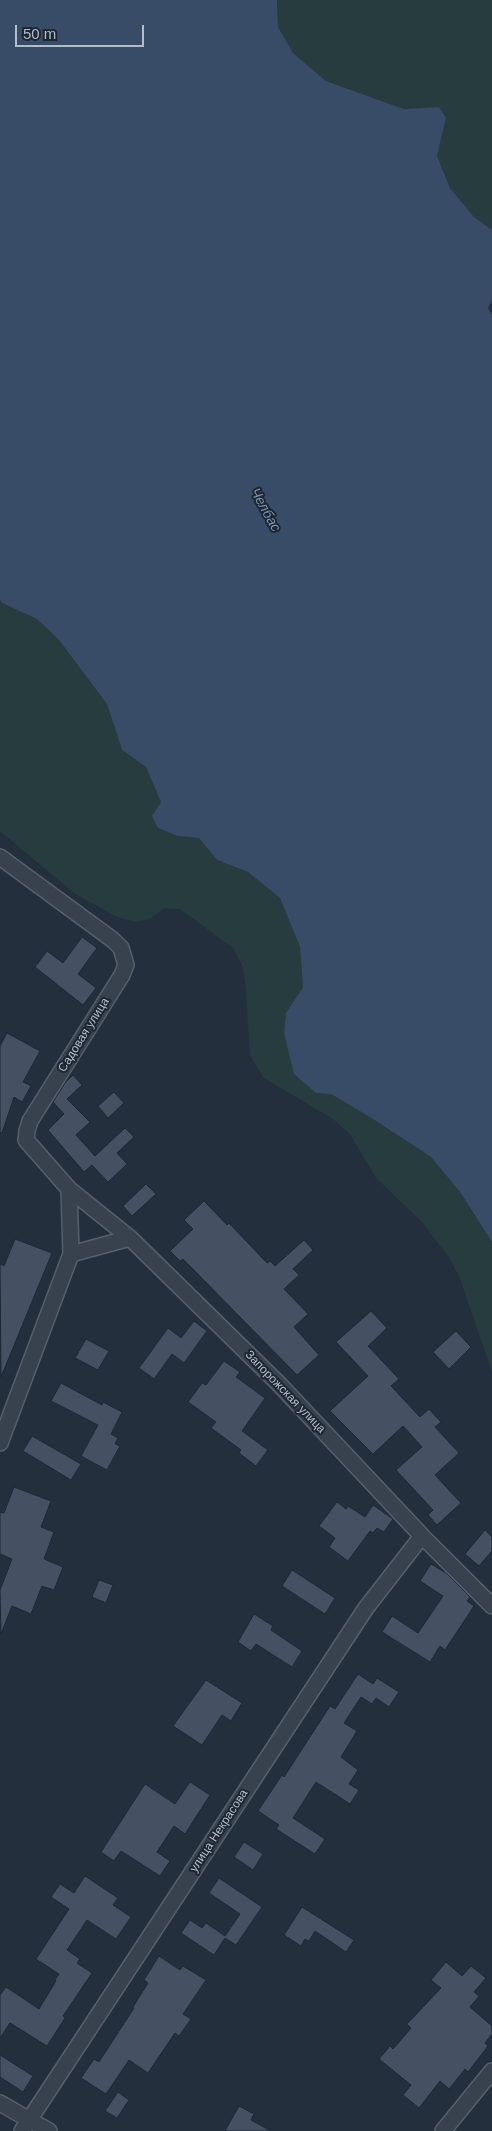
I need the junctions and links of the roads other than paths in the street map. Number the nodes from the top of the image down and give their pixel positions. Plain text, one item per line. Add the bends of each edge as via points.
1 (0, 857) edge
2 (69, 1189) junction
3 (130, 1238) junction
4 (71, 1254) junction
5 (0, 1443) edge
6 (422, 1536) junction
7 (492, 1606) edge
8 (492, 2072) edge
9 (0, 2102) edge
10 (26, 2126) edge
11 (49, 2131) edge
12 (443, 2131) edge

1 - 2 street, Садовая улица via 113,940 125,957 122,975 27,1130 26,1140
2 - 3 street, Запорожская улица
2 - 4 street
3 - 4 street
3 - 6 street, Запорожская улица via 279,1384
4 - 5 street
6 - 7 street, Запорожская улица
6 - 10 street, улица Некрасова via 366,1608
8 - 12 street
9 - 10 street
10 - 11 street

